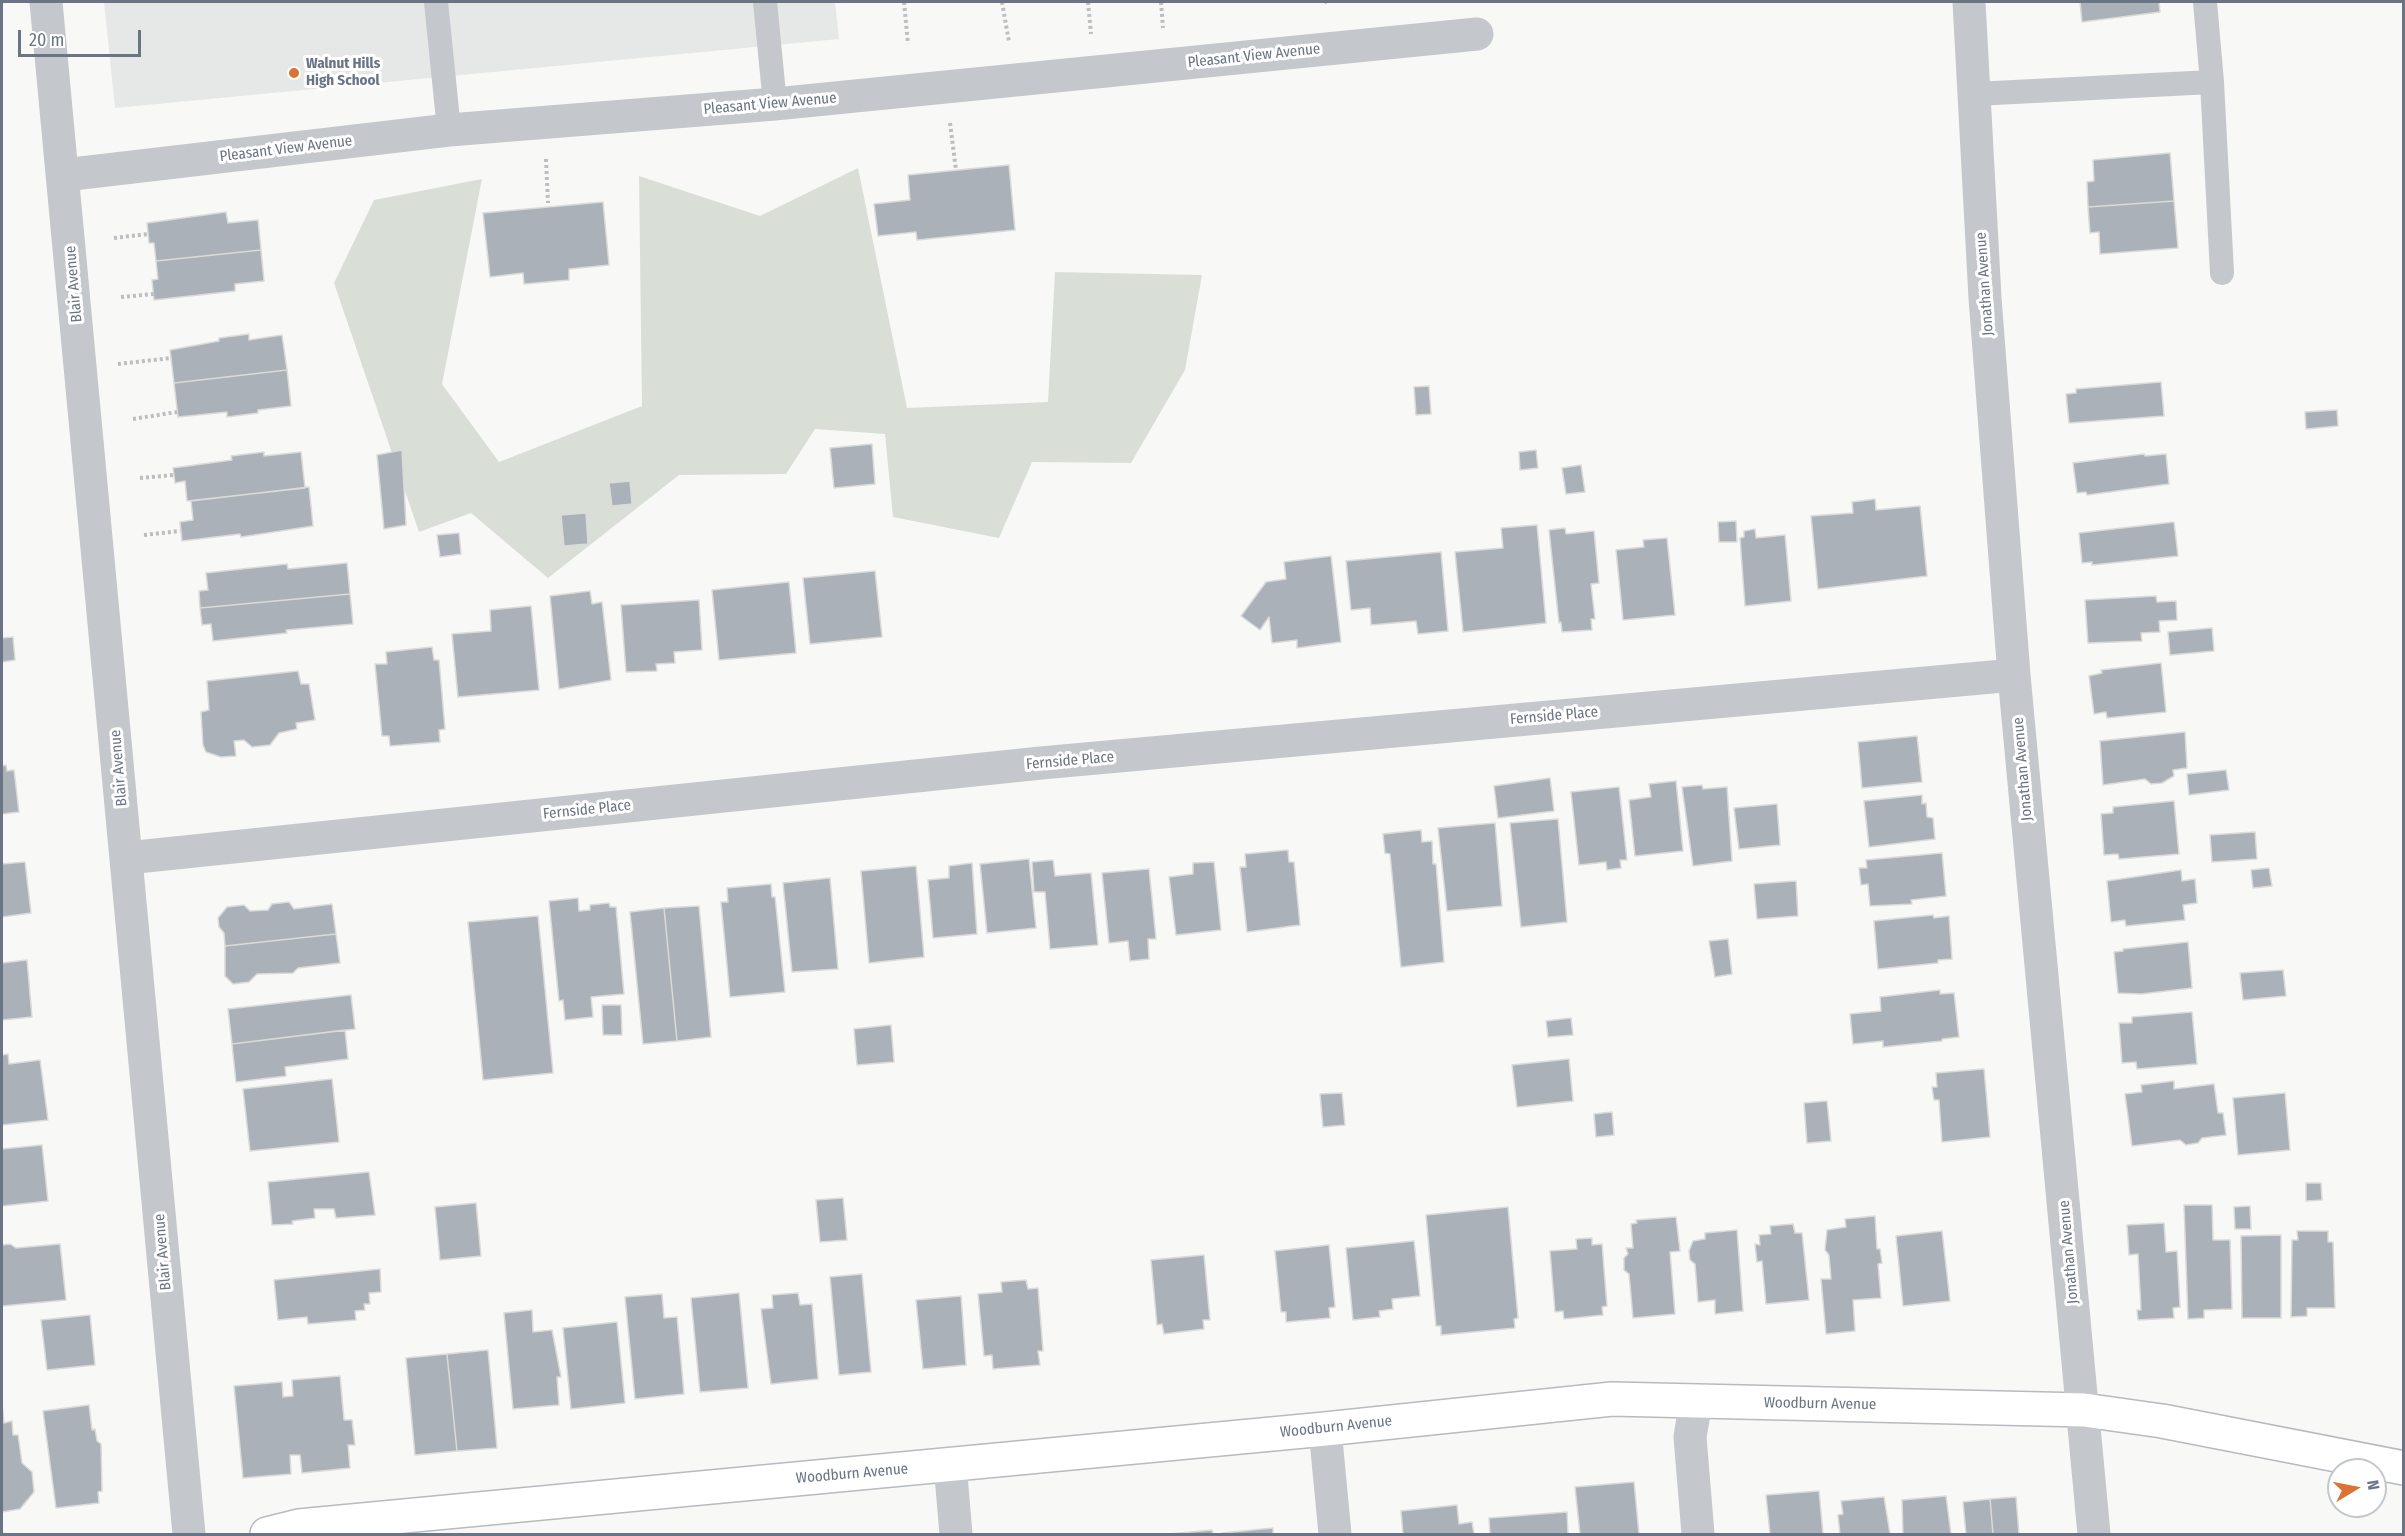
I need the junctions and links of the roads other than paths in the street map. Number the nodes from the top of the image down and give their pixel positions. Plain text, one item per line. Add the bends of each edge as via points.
1 (46, 2) edge
2 (436, 2) edge
3 (765, 2) edge
4 (1969, 2) edge
5 (2205, 2) edge
6 (1477, 34) dead end
7 (2212, 82) junction
8 (1974, 94) junction
9 (775, 104) junction
10 (449, 130) junction
11 (64, 174) junction
12 (2222, 273) dead end
13 (2014, 675) junction
14 (127, 858) junction
15 (1696, 1401) junction
16 (2084, 1410) junction
17 (1325, 1429) junction
18 (950, 1464) junction
19 (2403, 1468) edge
20 (189, 1534) edge
21 (267, 1534) edge
22 (956, 1534) edge
23 (1335, 1534) edge
24 (1698, 1534) edge
25 (2094, 1534) edge

1 - 11 street, Blair Avenue
2 - 10 lane
3 - 9 lane
4 - 8 street, Jonathan Avenue
5 - 7 lane
6 - 9 street, Pleasant View Avenue
7 - 8 lane
7 - 12 lane
8 - 13 street, Jonathan Avenue via 1985,298
9 - 10 street, Pleasant View Avenue
10 - 11 street, Pleasant View Avenue
11 - 14 street, Blair Avenue
13 - 14 street, Fernside Place via 1041,763
13 - 16 street, Jonathan Avenue
14 - 20 street, Blair Avenue
15 - 16 street, Woodburn Avenue
15 - 17 street, Woodburn Avenue via 1612,1399
15 - 24 street via 1690,1437
16 - 19 street, Woodburn Avenue via 2163,1421
16 - 25 street, Jonathan Avenue
17 - 18 street, Woodburn Avenue
17 - 23 street
18 - 21 street, Woodburn Avenue via 299,1526
18 - 22 street

